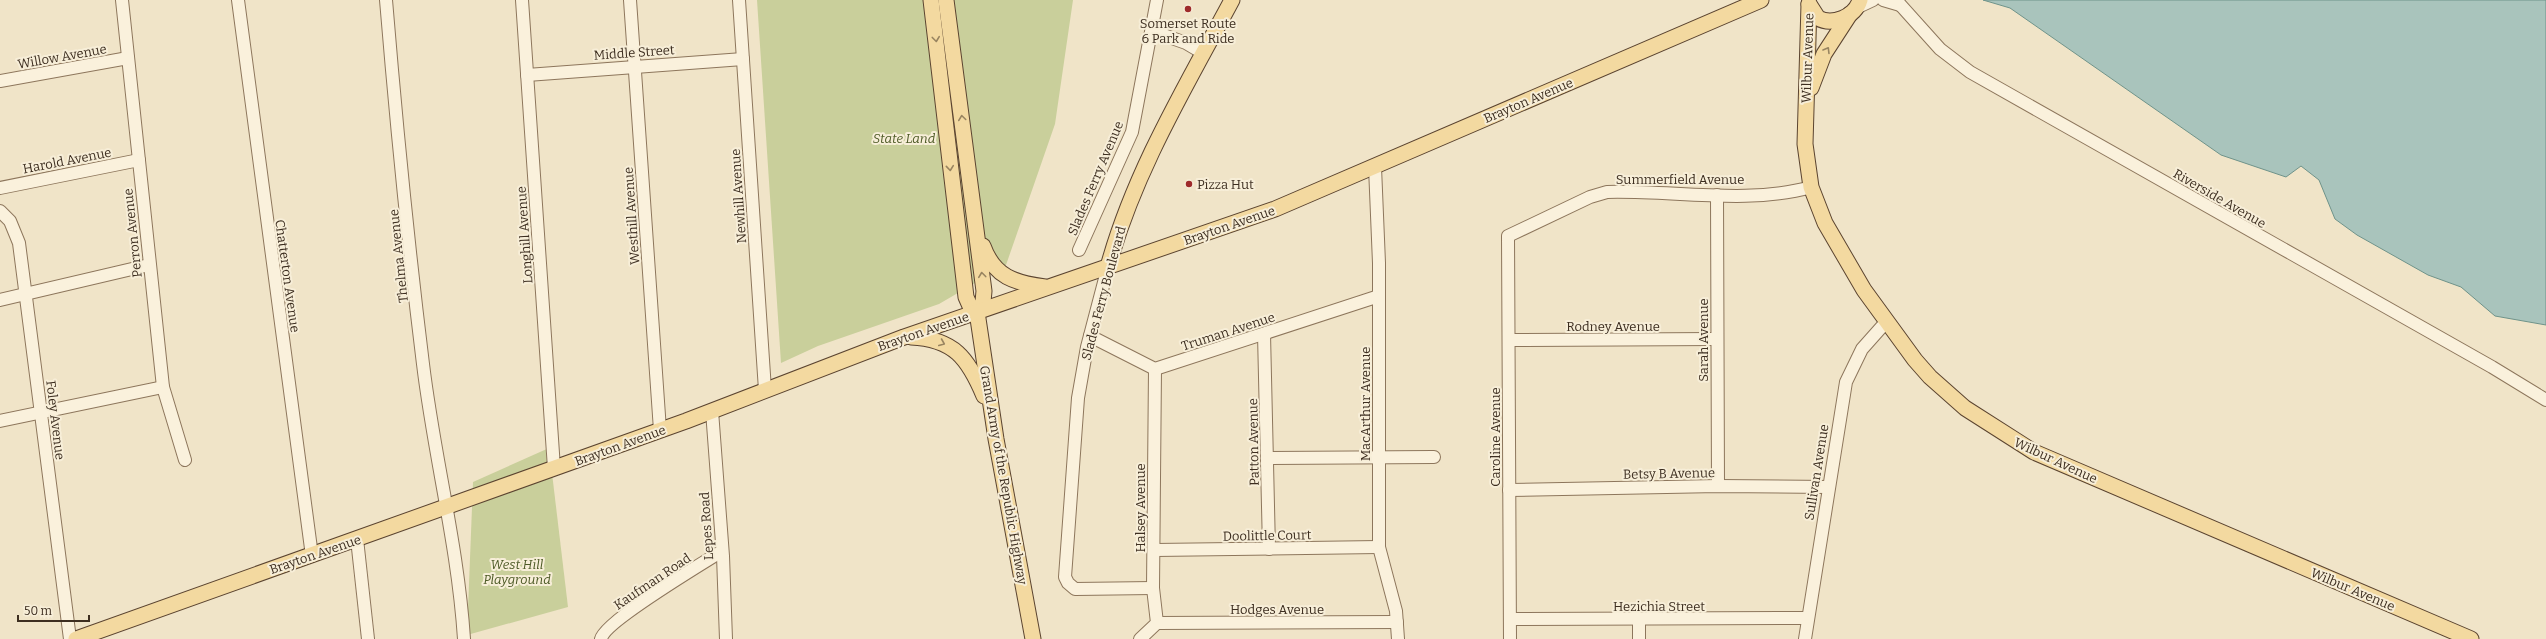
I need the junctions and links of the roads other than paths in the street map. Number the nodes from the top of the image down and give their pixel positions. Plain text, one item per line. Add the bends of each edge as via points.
1 (122, 0) edge
2 (238, 0) edge
3 (386, 0) edge
4 (522, 0) edge
5 (630, 0) edge
6 (739, 0) edge
7 (932, 0) edge
8 (946, 0) edge
9 (1157, 0) edge
10 (1232, 0) edge
11 (1761, 0) edge
12 (1873, 0) edge
13 (1884, 0) edge
14 (1808, 1) edge
15 (1898, 3) edge
16 (1855, 7) edge
17 (1152, 31) junction
18 (1203, 53) junction
19 (128, 58) junction
20 (743, 59) junction
21 (634, 66) junction
22 (527, 75) junction
23 (0, 81) edge
24 (1806, 113) junction
25 (139, 160) junction
26 (1375, 167) junction
27 (1812, 187) junction
28 (0, 188) edge
29 (1717, 195) junction
30 (0, 211) edge
31 (976, 225) junction
32 (1508, 236) joint
33 (1079, 250) dead end
34 (149, 265) junction
35 (1108, 267) junction
36 (1048, 287) junction
37 (26, 295) junction
38 (1379, 296) junction
39 (0, 300) edge
40 (977, 312) junction
41 (1886, 322) junction
42 (1264, 334) junction
43 (1090, 336) junction
44 (904, 337) junction
45 (1717, 339) junction
46 (1510, 340) junction
47 (1155, 369) junction
48 (163, 387) junction
49 (766, 390) junction
50 (2546, 400) edge
51 (712, 411) junction
52 (41, 413) junction
53 (992, 414) junction
54 (0, 421) edge
55 (660, 430) junction
56 (1379, 457) junction
57 (1434, 457) dead end
58 (1268, 458) junction
59 (185, 460) dead end
60 (554, 468) junction
61 (1718, 486) junction
62 (1828, 487) junction
63 (1509, 490) junction
64 (448, 507) junction
65 (358, 539) junction
66 (1379, 547) junction
67 (1269, 549) junction
68 (1155, 550) junction
69 (722, 551) junction
70 (312, 556) junction
71 (1153, 588) junction
72 (1808, 618) junction
73 (1510, 619) junction
74 (1639, 620) junction
75 (1397, 622) junction
76 (1157, 623) junction
77 (70, 639) edge
78 (76, 639) edge
79 (368, 639) edge
80 (464, 639) edge
81 (601, 639) edge
82 (726, 639) edge
83 (1033, 639) edge
84 (1140, 639) edge
85 (1398, 639) edge
86 (1510, 639) edge
87 (1639, 639) edge
88 (1805, 639) edge
89 (2471, 639) edge

1 - 19 street, Perron Avenue
2 - 70 street, Chatterton Avenue
3 - 64 street, Thelma Avenue via 423,365
4 - 22 street, Longhill Avenue
5 - 21 street, Westhill Avenue
6 - 20 street, Newhill Avenue
7 -> 40 main road via 966,297 970,306
31 -> 8 main road
9 - 17 street, Slades Ferry Avenue
10 - 18 main road, Slades Ferry Boulevard
11 - 26 main road, Brayton Avenue
12 - 16 street
13 - 15 street
14 - 16 main road via 1815,15 1825,21 1838,20
14 - 24 main road, Wilbur Avenue
15 - 50 street, Riverside Avenue via 1940,49 1970,72
24 -> 16 main road, Wilbur Avenue via 1820,64
17 - 18 street via 1186,43
17 - 33 street, Slades Ferry Avenue via 1132,132
18 - 35 main road, Slades Ferry Boulevard via 1147,163 1125,215
19 - 23 street, Willow Avenue
19 - 25 street, Perron Avenue
20 - 21 street, Middle Street
20 - 49 street, Newhill Avenue
21 - 22 street, Middle Street
21 - 55 street, Westhill Avenue
22 - 60 street, Longhill Avenue
24 - 27 main road, Wilbur Avenue via 1805,155
25 - 28 street, Harold Avenue
25 - 34 street, Perron Avenue
26 - 35 main road, Brayton Avenue via 1275,209
26 - 38 street, MacArthur Avenue
27 - 29 street, Summerfield Avenue via 1794,192
27 - 41 main road, Wilbur Avenue via 1844,259
29 - 32 street, Summerfield Avenue via 1607,192 1590,197
29 - 45 street, Sarah Avenue
30 - 37 street, Foley Avenue via 10,221 19,243
31 - 36 main road via 985,253 1000,273 1014,282
40 -> 31 main road via 983,302 984,291
32 - 46 street, Caroline Avenue
34 - 37 street
34 - 48 street, Perron Avenue
35 - 36 main road, Brayton Avenue
35 - 43 street, Slades Ferry Boulevard
36 - 40 main road, Brayton Avenue
37 - 39 street
37 - 52 street, Foley Avenue
38 - 42 street, Truman Avenue
38 - 56 street, MacArthur Avenue
40 - 44 main road, Brayton Avenue
40 - 53 main road, Grand Army of the Republic Highway
41 - 62 street, Sullivan Avenue via 1862,349 1846,382
41 - 89 main road, Wilbur Avenue via 1915,360 1948,393 1990,426 2022,446
42 - 47 street, Truman Avenue
42 - 58 street, Patton Avenue
43 - 47 street
43 - 71 street, Slades Ferry Boulevard via 1075,422 1064,574 1070,585 1078,589
44 - 49 main road, Brayton Avenue
44 -> 53 main road via 940,341 958,352 972,370
45 - 46 street, Rodney Avenue
45 - 61 street, Sarah Avenue
46 - 63 street, Caroline Avenue
47 - 68 street, Halsey Avenue
48 - 52 street
48 - 59 street, Perron Avenue
49 - 51 main road, Brayton Avenue
51 - 55 main road, Brayton Avenue
51 - 69 street, Lepes Road
52 - 54 street
52 - 77 street, Foley Avenue
53 - 83 main road, Grand Army of the Republic Highway
55 - 60 main road, Brayton Avenue
56 - 57 street
56 - 58 street
56 - 66 street, MacArthur Avenue
58 - 67 street, Patton Avenue
60 - 64 main road, Brayton Avenue
61 - 62 street, Betsy B Avenue
61 - 63 street, Betsy B Avenue
62 - 72 street, Sullivan Avenue
63 - 73 street, Caroline Avenue
64 - 65 main road, Brayton Avenue
64 - 80 street, Thelma Avenue via 462,598
65 - 70 main road, Brayton Avenue
65 - 79 street
66 - 67 street, Doolittle Court
66 - 75 street, MacArthur Avenue
67 - 68 street, Doolittle Court
68 - 71 street, Halsey Avenue
69 - 81 street, Kaufman Road via 641,604 607,629
69 - 82 street, Lepes Road
70 - 78 main road, Brayton Avenue
71 - 76 street, Halsey Avenue
72 - 74 street, Hezichia Street
72 - 88 street, Sullivan Avenue
73 - 74 street, Hezichia Street
73 - 86 street, Caroline Avenue
74 - 87 street
75 - 76 street, Hodges Avenue
75 - 85 street, MacArthur Avenue
76 - 84 street

